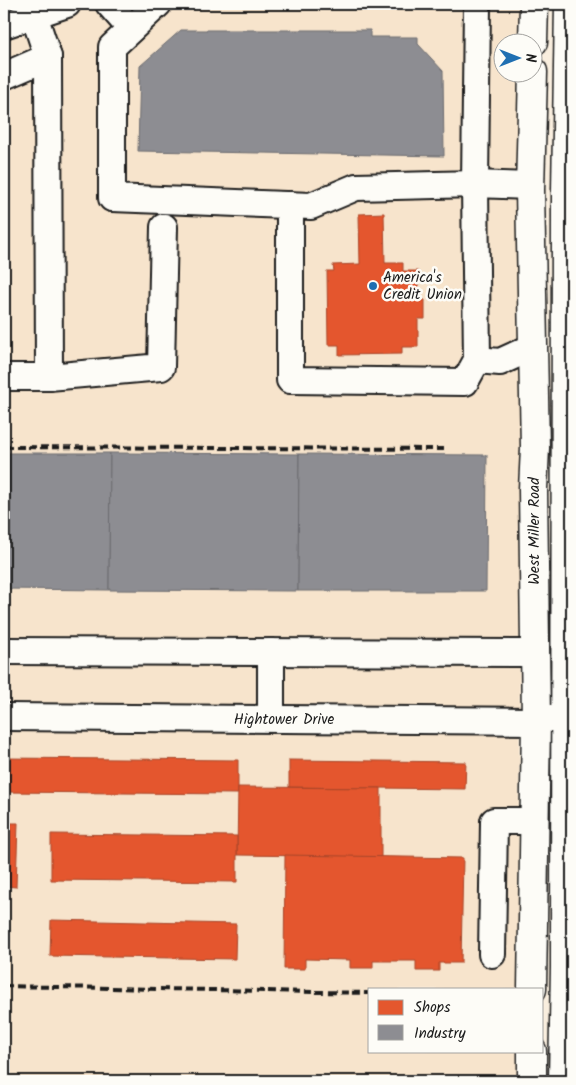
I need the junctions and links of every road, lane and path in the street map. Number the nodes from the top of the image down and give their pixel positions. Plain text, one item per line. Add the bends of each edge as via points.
1 (67, 4) edge
2 (109, 4) edge
3 (158, 4) edge
4 (477, 4) edge
5 (534, 4) edge
6 (568, 4) edge
7 (34, 15) junction
8 (4, 25) edge
9 (131, 29) junction
10 (533, 32) edge
11 (48, 57) junction
12 (4, 76) edge
13 (532, 82) edge
14 (475, 184) junction
15 (530, 186) junction
16 (290, 205) junction
17 (164, 227) dead end
18 (533, 347) junction
19 (477, 360) junction
20 (4, 376) edge
21 (49, 377) junction
22 (569, 418) edge
23 (534, 419) junction
24 (4, 651) edge
25 (272, 652) junction
26 (535, 653) junction
27 (4, 716) edge
28 (271, 718) junction
29 (564, 719) junction
30 (536, 721) junction
31 (534, 821) junction
32 (492, 954) dead end
33 (532, 988) edge
34 (532, 1052) edge
35 (532, 1081) edge
36 (563, 1081) edge

1 - 7 street
2 - 9 street
3 - 9 street
4 - 14 street
5 - 10 main road
6 - 22 main road, West Miller Road
7 - 8 street
7 - 11 street
9 - 16 street via 112,47 112,198
11 - 12 street
11 - 21 street
13 - 15 main road, West Miller Road
14 - 15 street
14 - 16 street via 356,187 312,206
14 - 19 street
15 - 18 main road, West Miller Road
16 - 19 street via 290,380 465,382
17 - 21 street via 161,367
18 - 19 street via 500,362
18 - 23 main road, West Miller Road
20 - 21 street
22 - 23 street
22 - 29 main road, West Miller Road
23 - 26 main road, West Miller Road
24 - 25 street
25 - 26 street
25 - 28 street
26 - 30 main road, West Miller Road
27 - 28 street, Hightower Drive
28 - 30 street, Hightower Drive
29 - 30 street, Hightower Drive
29 - 36 main road, West Miller Road
30 - 31 main road, West Miller Road
31 - 32 street via 494,821
31 - 33 main road, West Miller Road
34 - 35 main road

